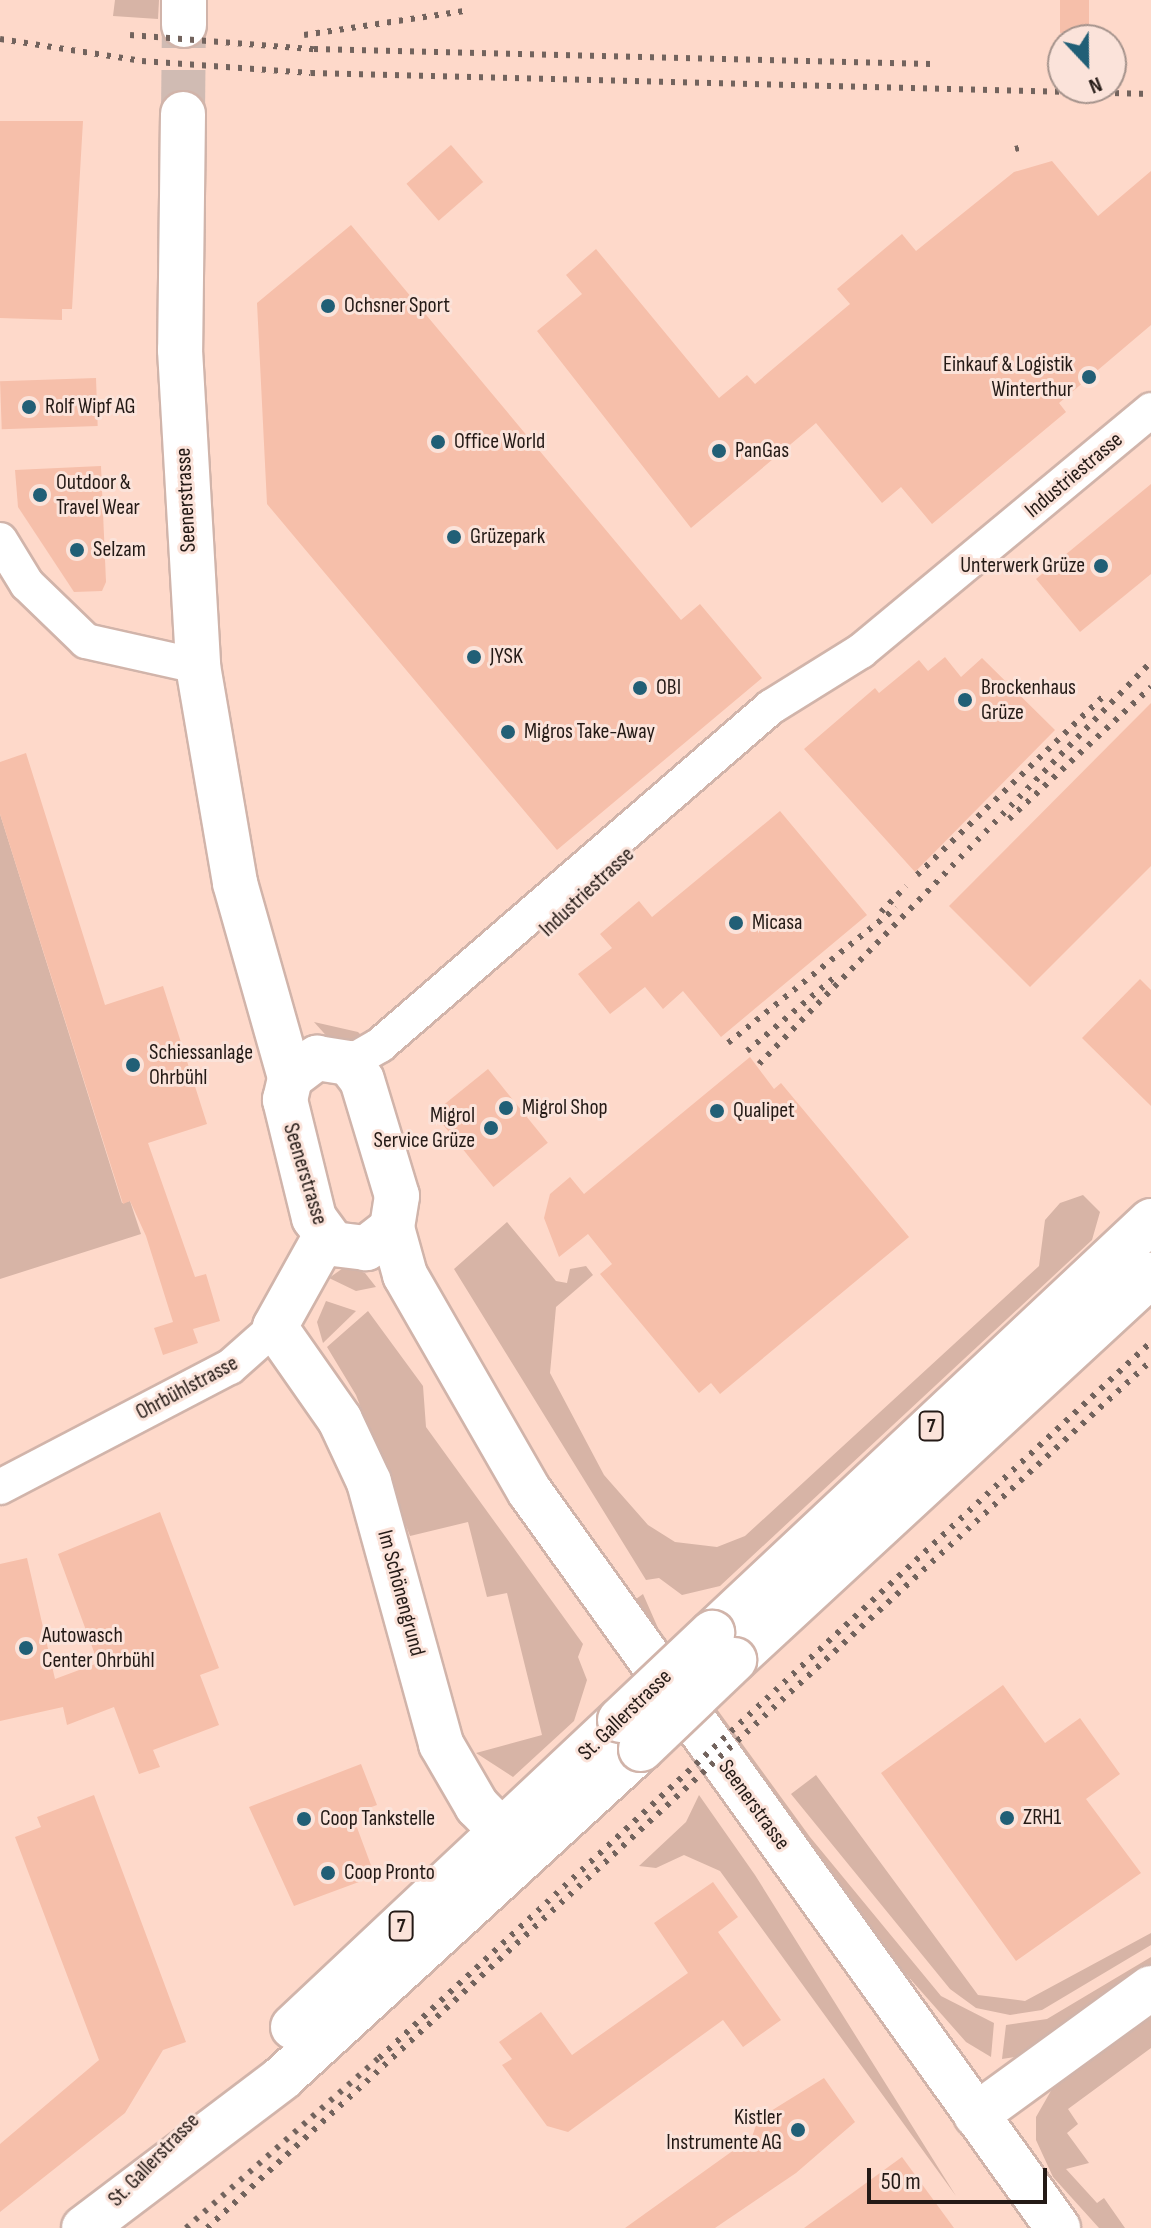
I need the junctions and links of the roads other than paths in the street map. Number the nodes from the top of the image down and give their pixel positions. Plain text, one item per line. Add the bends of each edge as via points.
1 (183, 114) tunnel mouth
2 (1151, 410) edge
3 (0, 540) edge
4 (198, 666) junction
5 (809, 687) junction
6 (235, 883) junction
7 (338, 1060) junction
8 (290, 1078) junction
9 (370, 1100) junction
10 (1151, 1221) edge
11 (392, 1228) junction
12 (340, 1243) junction
13 (1151, 1275) edge
14 (275, 1327) junction
15 (460, 1374) junction
16 (0, 1487) edge
17 (723, 1646) junction
18 (514, 1844) junction
19 (1151, 1988) edge
20 (976, 2115) junction
21 (93, 2221) edge
22 (1058, 2228) edge

1 - 4 main road, Seenerstrasse via 180,350
2 - 5 street, Industriestrasse
3 - 4 street via 27,584 86,641
4 - 6 main road, Seenerstrasse
5 - 7 street, Industriestrasse via 771,707 380,1045
5 - 9 street, Industriestrasse via 766,734 394,1062
6 - 7 main road, Seenerstrasse via 311,1039
6 - 8 main road, Seenerstrasse
7 - 8 main road
7 - 9 main road, Seenerstrasse
8 - 12 main road, Seenerstrasse via 286,1111
9 - 11 main road, Seenerstrasse via 397,1196
10 - 17 main road, St. Gallerstrasse / 7
11 - 12 main road
11 - 15 main road, Seenerstrasse via 395,1253
12 - 14 main road, Ohrbühlstrasse
12 - 15 main road, Seenerstrasse
13 - 17 main road, St. Gallerstrasse / 7
14 - 16 street, Ohrbühlstrasse via 230,1367
14 - 18 main road, Im Schönengrund via 333,1409 369,1482 441,1744
15 - 20 main road, Seenerstrasse via 530,1492
17 - 18 main road, St. Gallerstrasse / 7, bridge
18 - 21 main road, St. Gallerstrasse / 7 via 282,2078
19 - 20 main road
20 - 22 main road, Seenerstrasse

